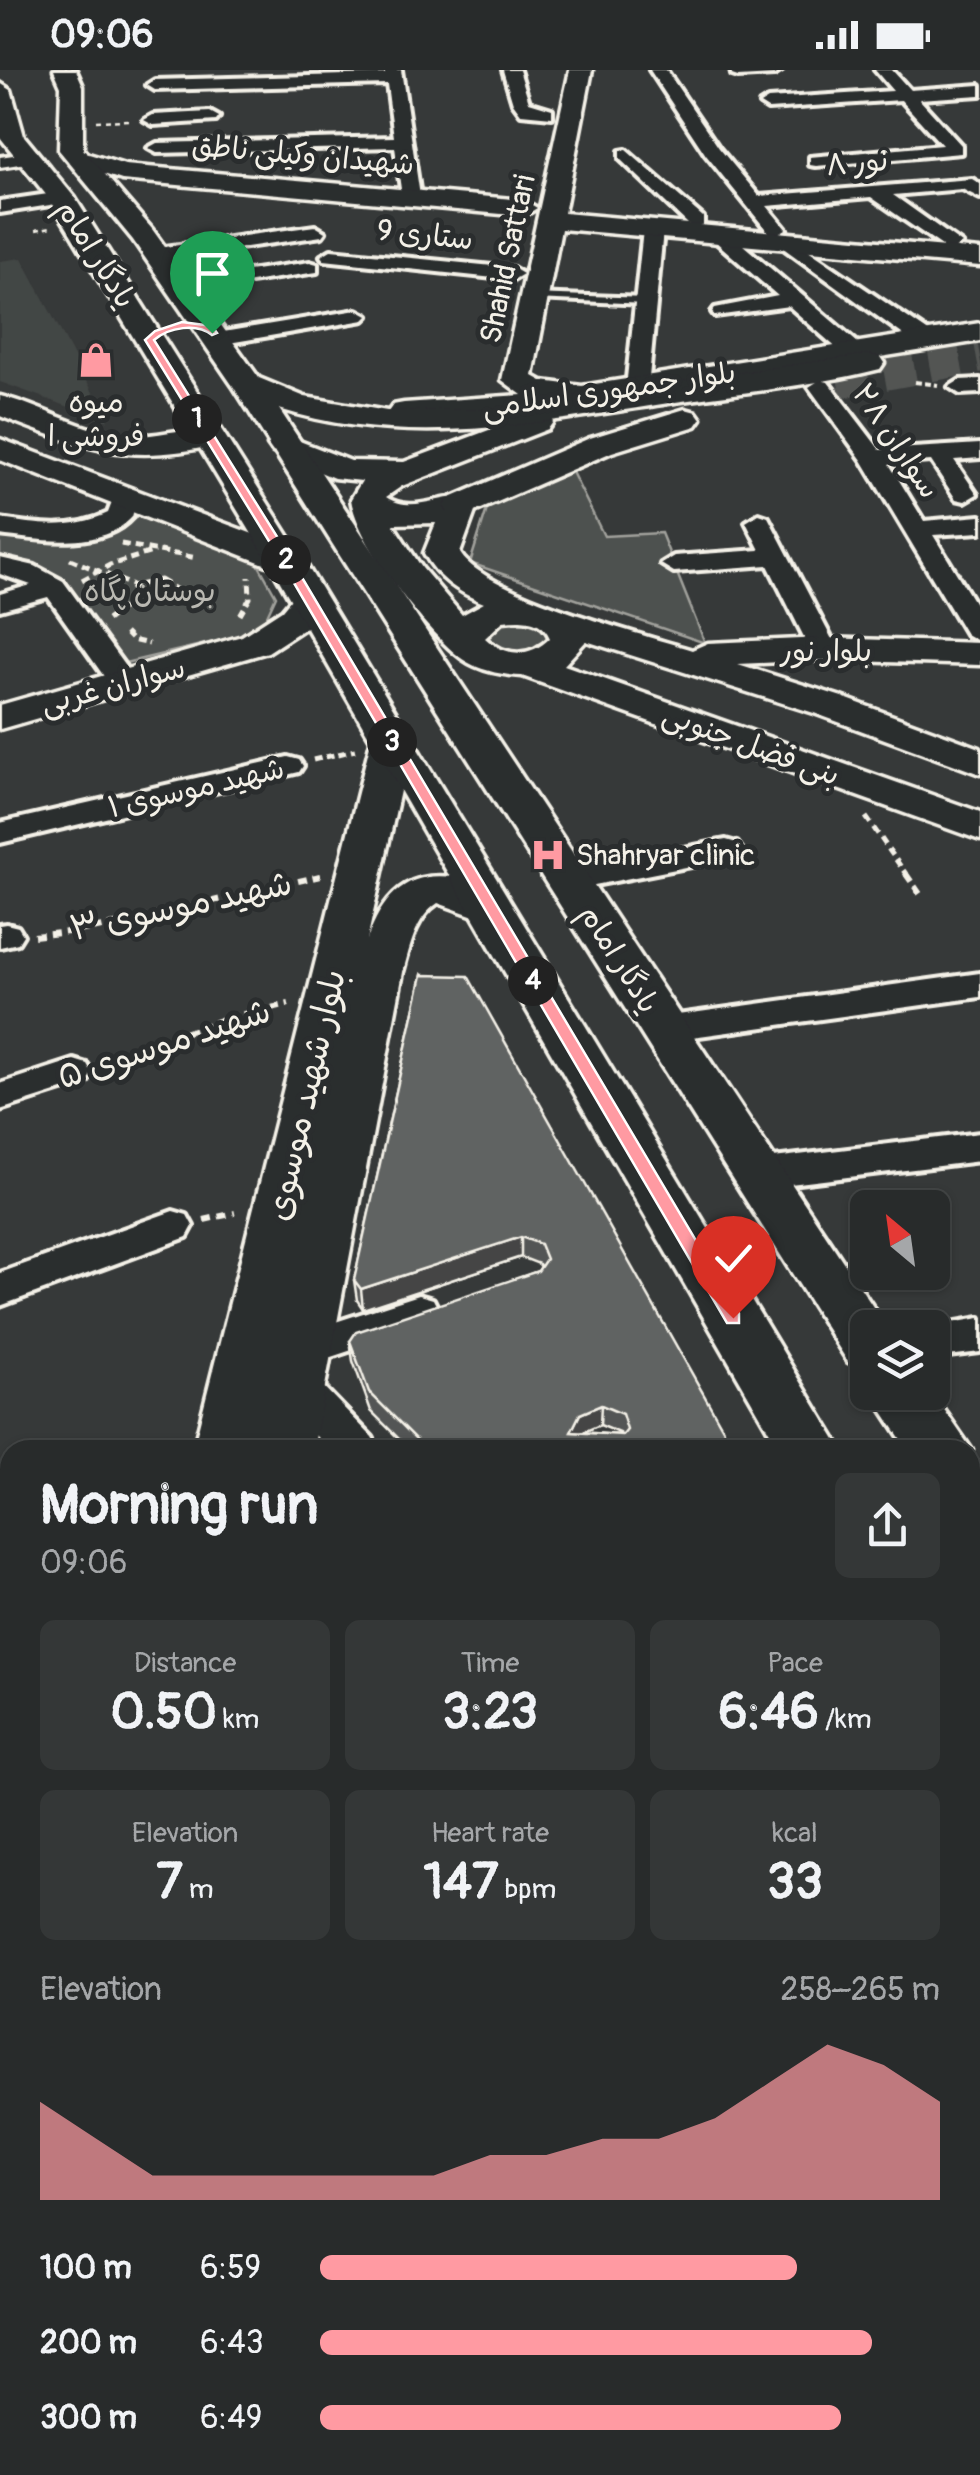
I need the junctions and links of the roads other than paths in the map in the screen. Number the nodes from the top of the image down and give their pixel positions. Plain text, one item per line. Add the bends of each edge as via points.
1 (64, 70) edge
2 (511, 70) edge
3 (556, 70) edge
4 (581, 70) edge
5 (658, 70) edge
6 (774, 70) edge
7 (883, 70) edge
8 (738, 72) edge
9 (394, 75) edge
10 (157, 78) edge
11 (980, 90) edge
12 (905, 94) junction
13 (768, 104) dead end
14 (558, 113) junction
15 (210, 117) dead end
16 (153, 120) junction
17 (966, 126) dead end
18 (928, 129) junction
19 (7, 133) edge
20 (74, 140) junction
21 (402, 142) junction
22 (157, 148) junction
23 (626, 155) dead end
24 (816, 161) dead end
25 (980, 169) edge
26 (150, 174) junction
27 (966, 186) edge
28 (876, 192) junction
29 (411, 196) junction
30 (62, 198) junction
31 (754, 202) junction
32 (0, 207) edge
33 (474, 208) junction
34 (124, 210) junction
35 (537, 213) junction
36 (696, 221) junction
37 (654, 230) junction
38 (315, 232) dead end
39 (782, 236) junction
40 (722, 237) junction
41 (966, 246) edge
42 (331, 256) dead end
43 (980, 258) edge
44 (310, 268) dead end
45 (168, 270) junction
46 (513, 274) junction
47 (535, 296) junction
48 (795, 299) junction
49 (646, 301) junction
50 (126, 302) junction
51 (722, 312) dead end
52 (357, 316) dead end
53 (980, 332) edge
54 (213, 333) junction
55 (149, 340) junction
56 (928, 342) junction
57 (870, 367) junction
58 (244, 380) junction
59 (929, 380) dead end
60 (973, 381) edge
61 (503, 383) junction
62 (829, 385) junction
63 (637, 388) junction
64 (589, 400) junction
65 (0, 406) edge
66 (434, 412) junction
67 (208, 437) junction
68 (284, 444) junction
69 (0, 449) edge
70 (980, 451) edge
71 (938, 454) junction
72 (873, 458) junction
73 (388, 484) junction
74 (964, 494) dead end
75 (124, 497) junction
76 (460, 506) junction
77 (760, 522) dead end
78 (980, 524) edge
79 (0, 526) edge
80 (917, 528) junction
81 (778, 557) junction
82 (674, 564) dead end
83 (0, 566) edge
84 (267, 567) junction
85 (54, 587) junction
86 (309, 600) junction
87 (0, 602) edge
88 (972, 608) edge
89 (546, 615) junction
90 (980, 634) edge
91 (228, 640) junction
92 (471, 648) junction
93 (980, 654) edge
94 (340, 655) junction
95 (673, 655) junction
96 (823, 656) junction
97 (519, 663) junction
98 (980, 675) edge
99 (123, 683) junction
100 (828, 706) junction
101 (0, 717) edge
102 (474, 732) junction
103 (391, 741) junction
104 (980, 762) edge
105 (288, 766) road end
106 (980, 827) edge
107 (0, 833) edge
108 (726, 850) dead end
109 (569, 880) junction
110 (488, 906) junction
111 (980, 985) edge
112 (663, 1029) junction
113 (74, 1073) road end
114 (0, 1097) edge
115 (980, 1147) edge
116 (758, 1174) junction
117 (173, 1226) road end
118 (0, 1290) edge
119 (449, 1301) edge
120 (850, 1318) edge
121 (980, 1335) edge
122 (950, 1338) edge
123 (300, 1367) junction
124 (902, 1410) edge
125 (911, 1410) edge
126 (807, 1438) edge
127 (225, 1440) edge
128 (285, 1440) edge
129 (350, 1440) edge
130 (911, 1440) edge
131 (934, 1440) edge

1 - 20 main road via 72,86
2 - 14 street via 527,110
3 - 14 main road, Shahid Sattari
4 - 14 main road, Shahid Sattari
5 - 31 street
6 - 8 street
7 - 12 street
9 - 10 street
9 - 21 street
10 - 16 street
11 - 12 street
12 - 13 street
12 - 18 street
14 - 35 main road, Shahid Sattari
15 - 16 street
16 - 22 street
17 - 18 street
18 - 24 street via 955,149
19 - 30 main road, یادگار امام
20 - 26 main road, شهیدان وکیلی ناطق via 104,169
20 - 34 main road, یادگار امام
21 - 22 street
21 - 29 street
22 - 26 street
23 - 36 street
25 - 27 street via 938,172
26 - 29 main road, شهیدان وکیلی ناطق
27 - 28 street, نور ۸
28 - 31 street, نور ۸
28 - 41 street
29 - 33 main road, شهیدان وکیلی ناطق
30 - 32 street
30 - 50 main road, یادگار امام
31 - 39 street
33 - 34 main road, شهیدان وکیلی ناطق via 193,186 142,193
33 - 35 main road, شهیدان وکیلی ناطق
34 - 45 main road, یادگار امام
35 - 36 main road, شهیدان وکیلی ناطق
35 - 37 main road, شهیدان وکیلی ناطق
35 - 46 main road, Shahid Sattari
35 - 47 main road, Shahid Sattari
36 - 39 main road, شهیدان وکیلی ناطق
37 - 40 main road, شهیدان وکیلی ناطق
37 - 49 street
38 - 45 street
39 - 40 main road, شهیدان وکیلی ناطق
39 - 41 main road, شهیدان وکیلی ناطق
39 - 43 main road, شهیدان وکیلی ناطق
39 - 56 street
40 - 48 street
42 - 46 street, ستاری 9
44 - 45 street
45 - 50 main road via 182,300 170,310 144,313
45 - 54 main road, یادگار امام
46 - 61 main road, Shahid Sattari
47 - 49 lane
47 - 61 main road, Shahid Sattari
48 - 51 street
48 - 57 street
49 - 63 street
50 - 55 main road, یادگار امام
52 - 54 street
53 - 56 main road, بلوار جمهوری اسلامی
54 - 55 main road via 182,325
54 - 58 main road, یادگار امام
55 - 67 main road, یادگار امام
56 - 57 main road, بلوار جمهوری اسلامی
57 - 62 main road
57 - 63 main road, بلوار جمهوری اسلامی
57 - 64 main road
58 - 64 main road via 302,408 362,420 460,421
58 - 66 main road, بلوار جمهوری اسلامی via 356,410
58 - 68 main road, یادگار امام
59 - 60 main road
61 - 64 main road, Shahid Sattari
61 - 66 main road, Shahid Sattari
62 - 72 street, سواران ۲۸
62 - 76 main road via 601,445
63 - 64 main road, بلوار جمهوری اسلامی
64 - 66 main road, بلوار جمهوری اسلامی
64 - 73 main road
65 - 67 main road via 132,449
67 - 84 main road, یادگار امام
68 - 73 main road
68 - 102 main road, یادگار امام
69 - 75 main road
70 - 71 street
71 - 72 street
71 - 74 street
72 - 80 street, سواران ۲۸
73 - 76 main road via 381,510 431,515
73 - 92 main road via 372,518 426,600
75 - 79 street via 119,518 66,545
75 - 84 main road
76 - 89 main road via 443,559 468,581
77 - 81 street
78 - 80 street
80 - 88 street, سواران ۲۸
81 - 82 street
81 - 96 street
83 - 85 street
84 - 86 main road, یادگار امام
85 - 87 street
85 - 99 street
86 - 91 main road via 274,633
86 - 94 main road, یادگار امام
88 - 90 street, سواران ۲۸
89 - 92 main road via 486,614 468,629
89 - 95 main road, بنی فضل جنوبی
89 - 97 main road via 567,628 565,647
91 - 94 main road
91 - 99 main road, سواران غربی
92 - 97 main road, بنی فضل جنوبی via 492,660
93 - 96 main road, بلوار نور
94 - 103 main road, یادگار امام
95 - 96 main road, بلوار نور
95 - 100 main road, بنی فضل جنوبی
96 - 98 main road, بلوار نور
96 - 100 main road, بلوار نور via 822,676 811,684
97 - 102 main road via 471,700
97 - 106 main road, بنی فضل جنوبی
99 - 101 main road, سواران غربی
100 - 104 main road, بنی فضل جنوبی
102 - 109 main road, یادگار امام
103 - 110 main road, یادگار امام
103 - 127 main road, بلوار شهید موسوی
105 - 107 street, شهید موسوی ۱
108 - 109 street
109 - 112 main road, یادگار امام
110 - 123 main road, بلوار شهید موسوی via 465,891 446,890 408,900 398,912
110 - 126 main road, یادگار امام
111 - 112 street
112 - 116 main road, یادگار امام
113 - 114 street, شهید موسوی ۵
115 - 116 street
116 - 120 main road, یادگار امام
117 - 118 street
119 - 123 street
121 - 122 street
123 - 128 main road, بلوار شهید موسوی
123 - 129 street
124 - 130 main road
125 - 131 main road

